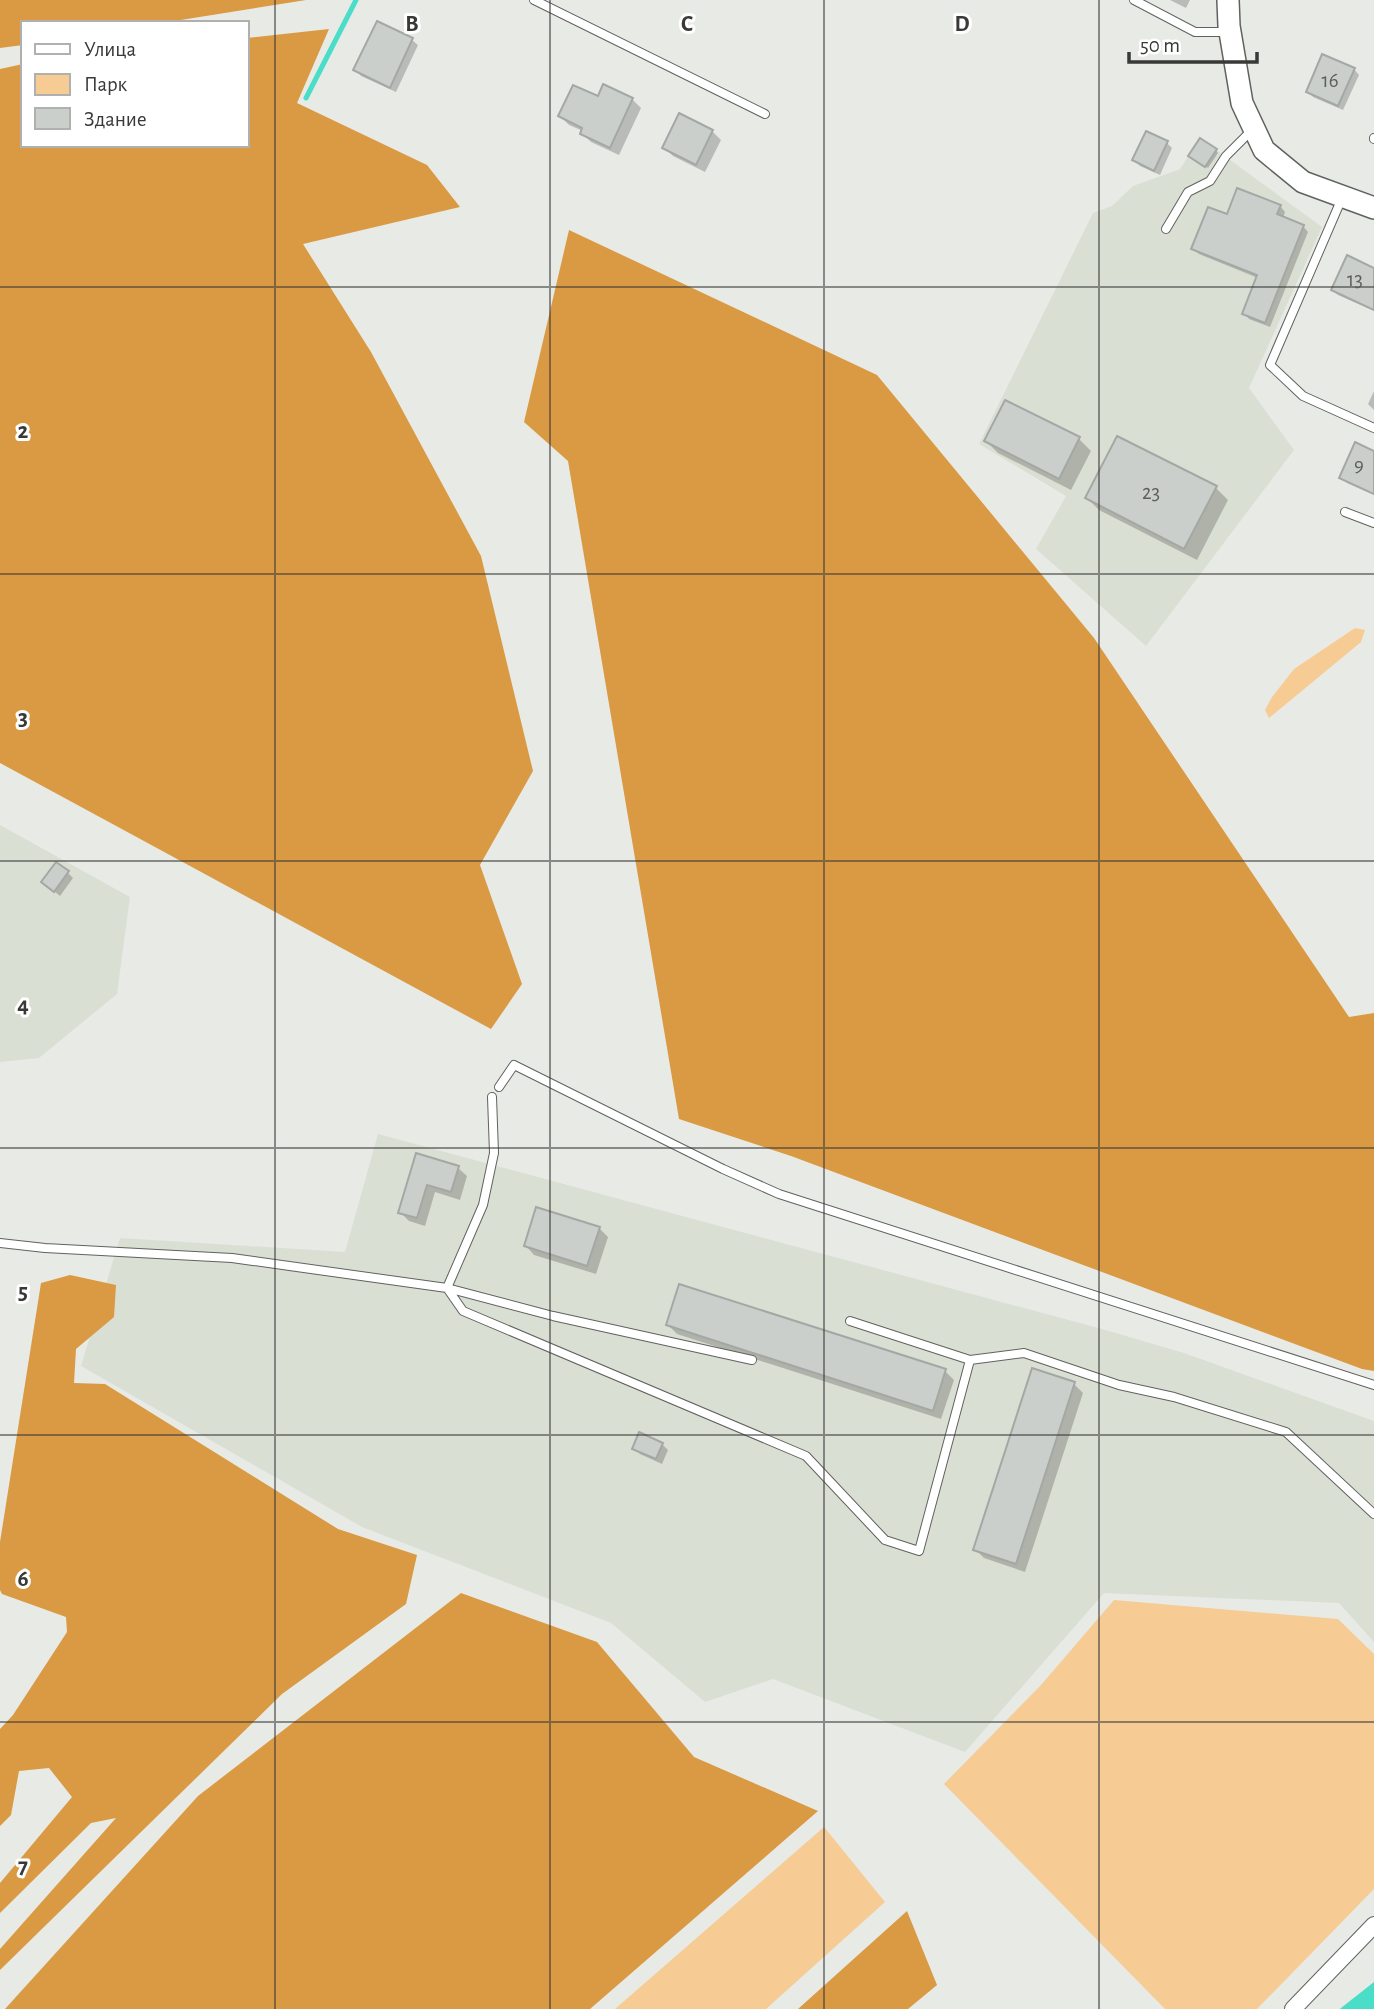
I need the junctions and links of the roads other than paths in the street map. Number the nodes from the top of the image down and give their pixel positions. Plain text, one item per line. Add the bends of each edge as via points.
1 (534, 0) edge
2 (1134, 0) edge
3 (1228, 0) edge
4 (1230, 32) junction
5 (765, 114) dead end
6 (1254, 128) junction
7 (1343, 196) junction
8 (1374, 208) edge
9 (1166, 229) dead end
10 (1374, 428) edge
11 (1345, 512) dead end
12 (1374, 523) edge
13 (499, 1087) dead end
14 (492, 1097) dead end
15 (0, 1242) edge
16 (447, 1289) junction
17 (850, 1321) dead end
18 (752, 1360) dead end
19 (970, 1360) junction
20 (1374, 1385) edge
21 (1374, 1514) edge
22 (1374, 1925) edge
23 (1293, 2009) edge

1 - 5 lane
2 - 4 lane via 1195,32
3 - 4 street
4 - 6 street via 1242,103
6 - 7 street via 1264,150 1303,181
6 - 9 lane via 1226,156 1210,181 1188,192
7 - 8 street
7 - 10 lane via 1270,365 1303,396
11 - 12 lane
13 - 20 lane via 514,1065 779,1194
14 - 16 lane via 494,1153 483,1205
15 - 16 lane via 232,1258
16 - 18 lane
16 - 19 lane via 463,1311 806,1456 885,1540 919,1551
17 - 19 lane
19 - 21 lane via 1024,1353 1286,1432
22 - 23 street

